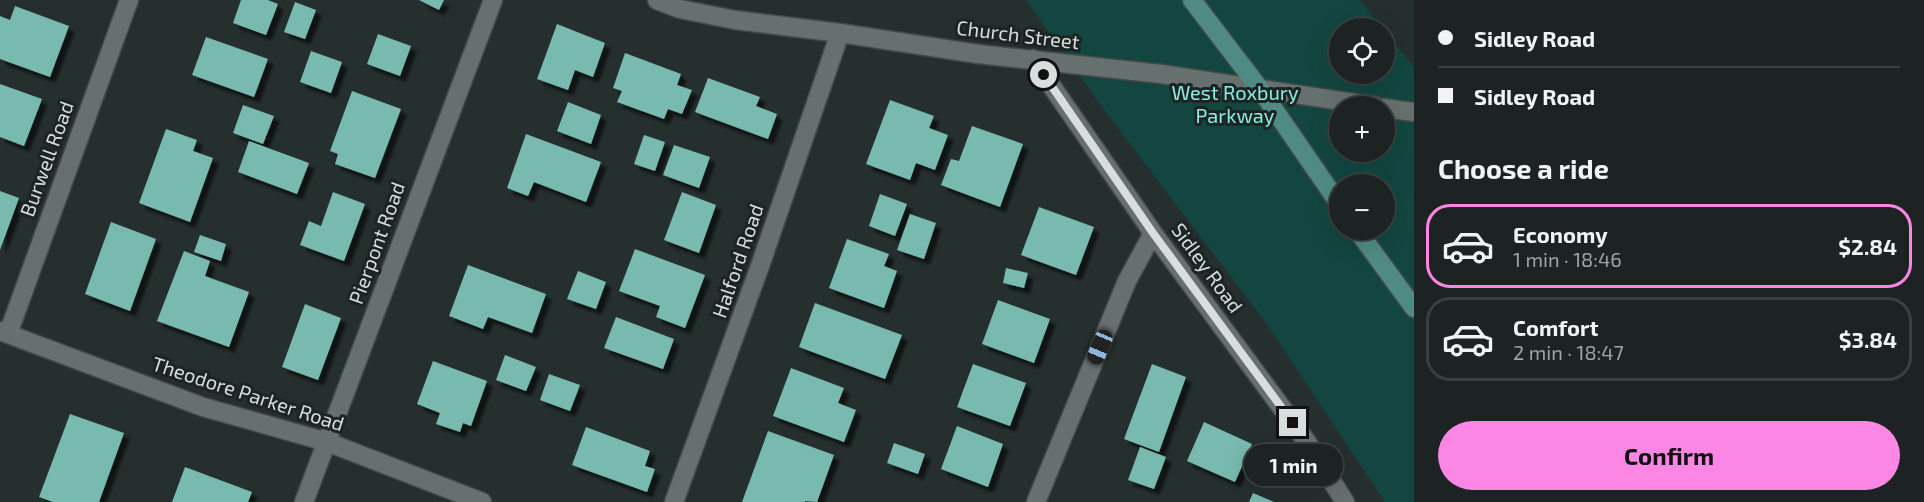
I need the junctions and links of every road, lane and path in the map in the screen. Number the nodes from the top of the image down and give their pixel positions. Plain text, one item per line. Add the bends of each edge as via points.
1 (129, 0) edge
2 (493, 0) edge
3 (657, 0) edge
4 (1192, 0) edge
5 (840, 33) junction
6 (1033, 59) junction
7 (1260, 90) junction
8 (1329, 100) edge
9 (1395, 109) edge
10 (1414, 112) edge
11 (1329, 189) edge
12 (1153, 233) junction
13 (1364, 240) edge
14 (1414, 308) edge
15 (4, 333) edge
16 (327, 442) junction
17 (304, 502) edge
18 (482, 502) edge
19 (674, 502) edge
20 (1036, 502) edge
21 (1345, 502) edge

1 - 15 street, Burwell Road
2 - 16 street, Pierpont Road
3 - 5 street, Church Street via 680,9 735,20
4 - 7 main road
5 - 6 street, Church Street
5 - 19 street, Halford Road
6 - 7 street, Church Street
6 - 12 street, Sidley Road
7 - 8 street, Church Street
7 - 11 main road
9 - 10 street
12 - 20 street via 1127,281
12 - 21 street, Sidley Road via 1307,442
13 - 14 main road
15 - 16 street, Theodore Parker Road via 203,407
16 - 17 street, Pierpont Road
16 - 18 street, Theodore Parker Road

